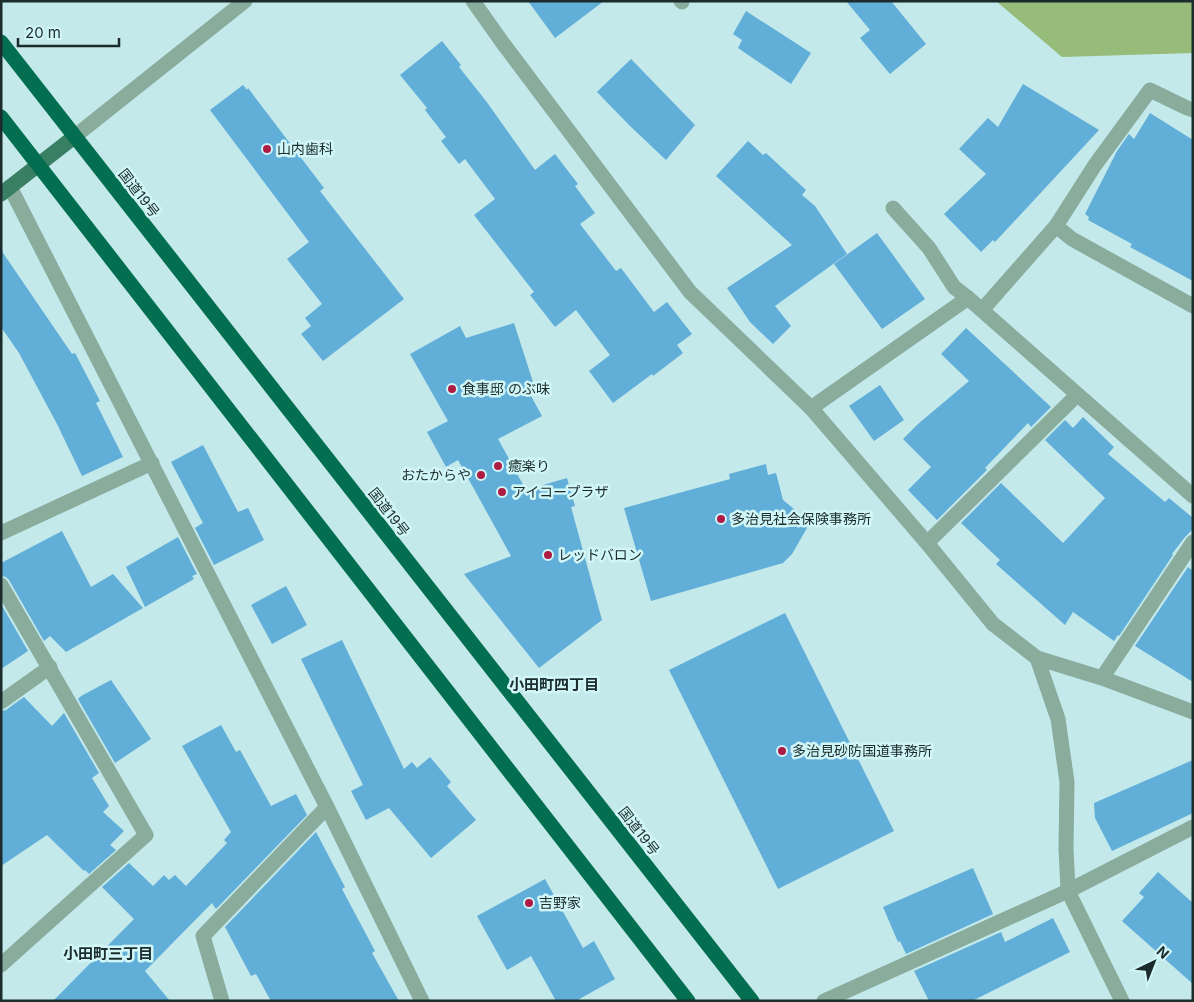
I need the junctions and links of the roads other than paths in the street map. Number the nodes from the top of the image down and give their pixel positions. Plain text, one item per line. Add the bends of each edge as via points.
1 (245, 1) edge
2 (473, 1) edge
3 (1, 42) edge
4 (1193, 110) edge
5 (1, 117) edge
6 (74, 137) junction
7 (39, 165) junction
8 (6, 191) edge
9 (893, 208) dead end
10 (1056, 226) junction
11 (968, 298) junction
12 (1193, 306) edge
13 (982, 310) junction
14 (1077, 395) junction
15 (811, 408) junction
16 (152, 462) junction
17 (1193, 496) edge
18 (1, 533) edge
19 (1193, 542) edge
20 (927, 543) junction
21 (1, 585) edge
22 (1037, 658) junction
23 (50, 668) junction
24 (1102, 678) junction
25 (1, 702) edge
26 (1193, 712) edge
27 (327, 807) junction
28 (1193, 827) edge
29 (1068, 891) junction
30 (1, 965) edge
31 (222, 1001) edge
32 (422, 1001) edge
33 (688, 1001) edge
34 (752, 1001) edge
35 (824, 1001) edge
36 (1122, 1001) edge

1 - 6 street
2 - 15 street via 690,292
3 - 6 highway, 国道19号
4 - 10 street via 1150,90 1095,165
5 - 7 highway
6 - 7 main road
6 - 34 highway, 国道19号
7 - 8 main road
7 - 33 highway
8 - 16 street
9 - 11 street via 929,248 954,287
10 - 12 street via 1072,239
10 - 13 street
11 - 13 street
11 - 15 street
13 - 14 street
14 - 17 street
14 - 20 street
15 - 20 street
16 - 18 street
16 - 27 street
19 - 24 street
20 - 22 street via 993,624
21 - 23 street
22 - 24 street
22 - 29 street via 1058,719 1067,782
23 - 25 street
23 - 30 street via 146,834
24 - 26 street
27 - 31 street via 203,936
27 - 32 street
28 - 29 street
29 - 35 street
29 - 36 street

